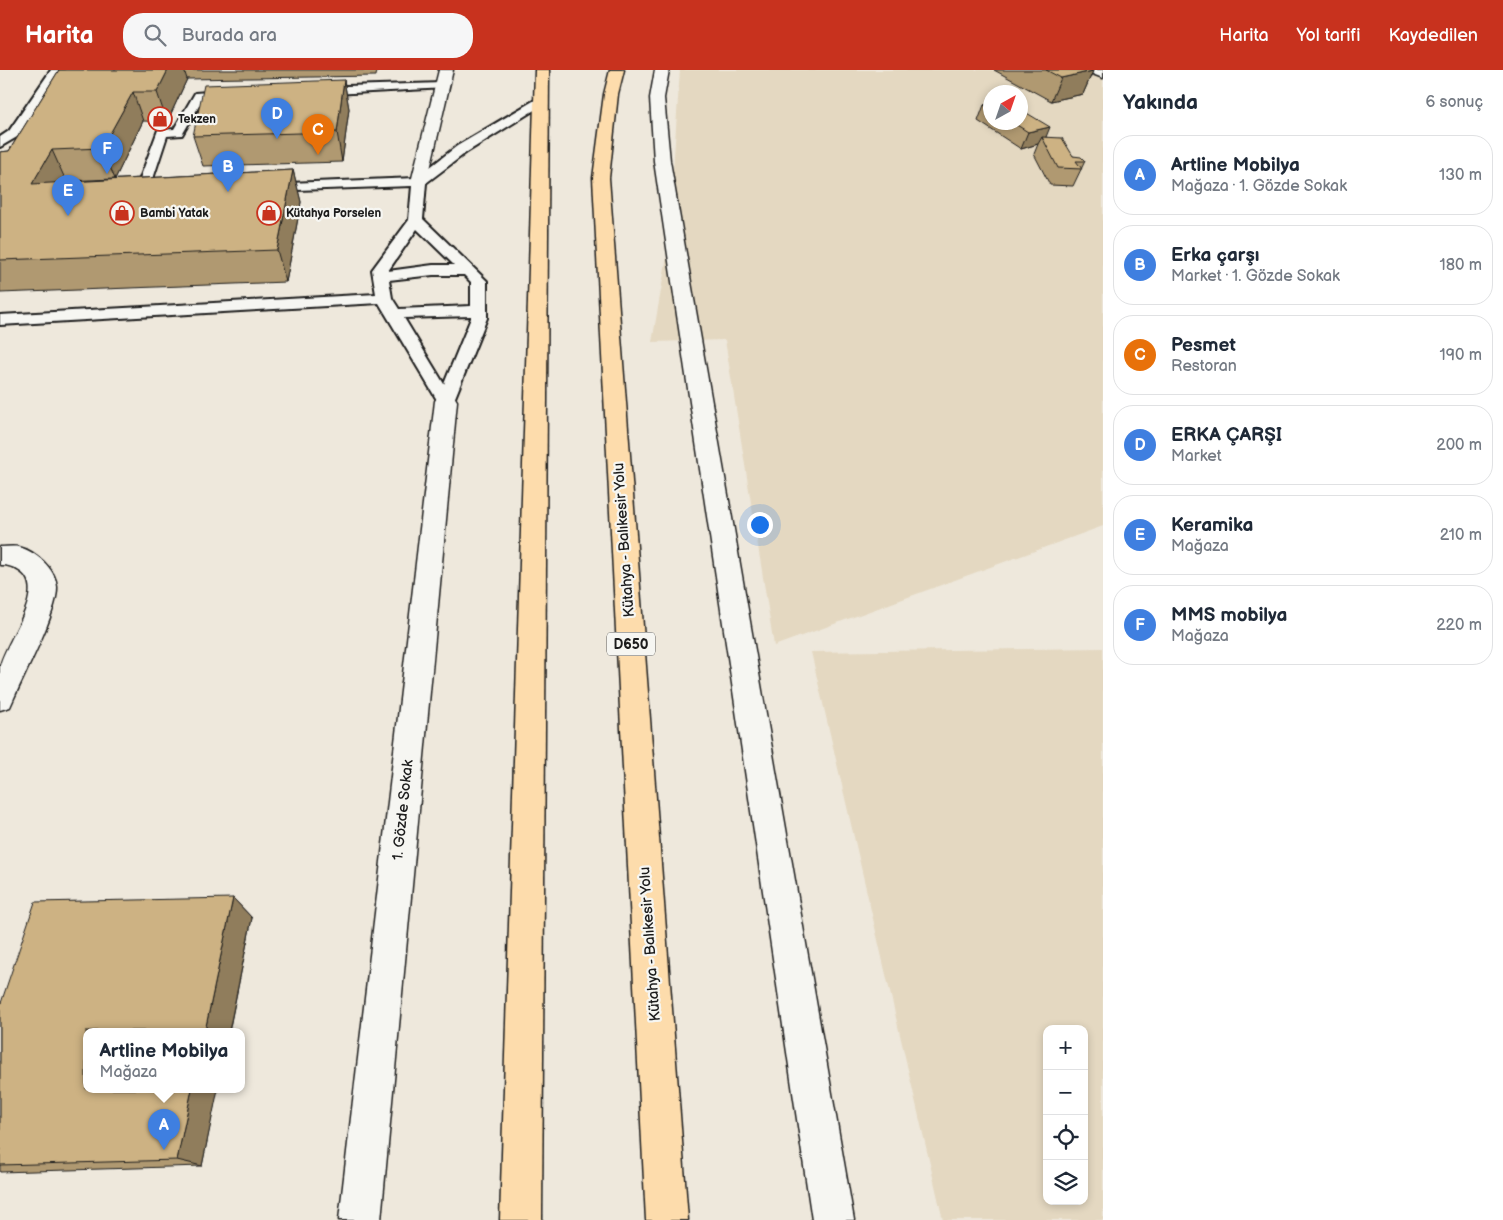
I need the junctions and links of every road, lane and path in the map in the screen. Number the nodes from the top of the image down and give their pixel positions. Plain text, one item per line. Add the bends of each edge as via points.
1 (57, 70) edge
2 (446, 70) edge
3 (542, 70) edge
4 (617, 70) edge
5 (662, 70) edge
6 (1095, 70) edge
7 (1103, 74) edge
8 (442, 86) junction
9 (306, 91) edge
10 (248, 94) edge
11 (540, 101) junction
12 (0, 143) edge
13 (419, 182) junction
14 (251, 188) edge
15 (172, 191) edge
16 (416, 220) junction
17 (468, 270) junction
18 (381, 276) junction
19 (384, 298) junction
20 (479, 311) junction
21 (395, 314) junction
22 (0, 320) edge
23 (446, 401) junction
24 (0, 556) edge
25 (0, 698) edge
26 (360, 1220) edge
27 (521, 1220) edge
28 (667, 1220) edge
29 (833, 1220) edge

1 - 12 lane via 13,134
2 - 8 street
3 - 11 highway
4 - 28 highway, Kütahya - Balıkesir Yolu / D650 via 601,178
5 - 29 street via 657,98 662,161
6 - 7 street
8 - 9 lane
8 - 13 street
10 - 15 lane via 199,96 178,132 162,133 142,192
11 - 13 lane via 462,149
11 - 27 highway
13 - 14 lane
13 - 16 lane
16 - 17 lane
16 - 18 lane via 380,270
17 - 18 lane
17 - 20 lane via 479,281
18 - 19 lane
19 - 21 lane
19 - 22 lane
20 - 21 lane
20 - 23 lane
21 - 23 lane
23 - 26 street, 1. Gözde Sokak
24 - 25 street via 17,556 38,571 44,586 38,612

